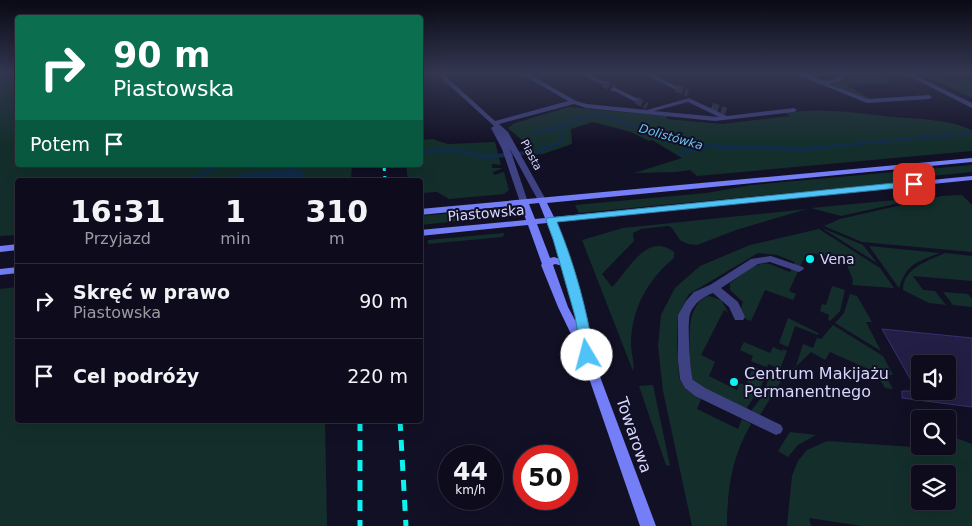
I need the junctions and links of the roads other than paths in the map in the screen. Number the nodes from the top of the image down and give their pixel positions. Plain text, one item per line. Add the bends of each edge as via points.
1 (467, 98) edge
2 (566, 98) edge
3 (631, 98) edge
4 (696, 98) tunnel mouth
5 (862, 98) edge
6 (921, 98) edge
7 (954, 98) edge
8 (636, 100) tunnel mouth
9 (574, 102) junction
10 (712, 106) tunnel mouth
11 (972, 107) edge
12 (649, 109) junction
13 (794, 110) dead end
14 (726, 115) junction
15 (494, 124) junction
16 (510, 148) junction
17 (972, 160) edge
18 (972, 178) edge
19 (542, 200) junction
20 (524, 202) junction
21 (423, 212) edge
22 (551, 220) junction
23 (530, 222) junction
24 (423, 233) edge
25 (15, 247) edge
26 (0, 249) edge
27 (566, 264) junction
28 (546, 265) junction
29 (799, 269) dead end
30 (15, 270) edge
31 (0, 272) edge
32 (714, 288) junction
33 (739, 316) dead end
34 (587, 355) junction
35 (776, 429) dead end
36 (648, 526) edge

1 - 15 street, Piasta
2 - 9 street
3 - 8 street
4 - 10 street
5 - 6 street via 871,101
7 - 11 street
9 - 12 street via 586,106
9 - 15 street
12 - 14 street via 704,118
12 - 14 street via 690,100
13 - 14 street
15 - 16 street, Piasta
16 - 19 street, Piasta via 520,159
16 - 20 street, Piasta via 510,160
17 - 19 main road, Piastowska
18 - 22 main road, Piastowska
19 - 20 main road, Piastowska
19 - 22 main road, Towarowa
20 - 21 main road, Piastowska
20 - 23 main road, Towarowa
22 - 23 main road, Piastowska
22 - 27 main road, Towarowa
23 - 24 main road, Piastowska
23 - 28 main road, Towarowa
25 - 26 main road
27 - 28 main road via 554,260
27 - 34 main road, Towarowa via 581,316
28 - 34 main road, Towarowa
29 - 32 street via 779,261 762,259
30 - 31 main road
32 - 33 street via 734,305
32 - 35 street via 698,295 684,315 686,379 700,392
34 - 36 main road, Towarowa

